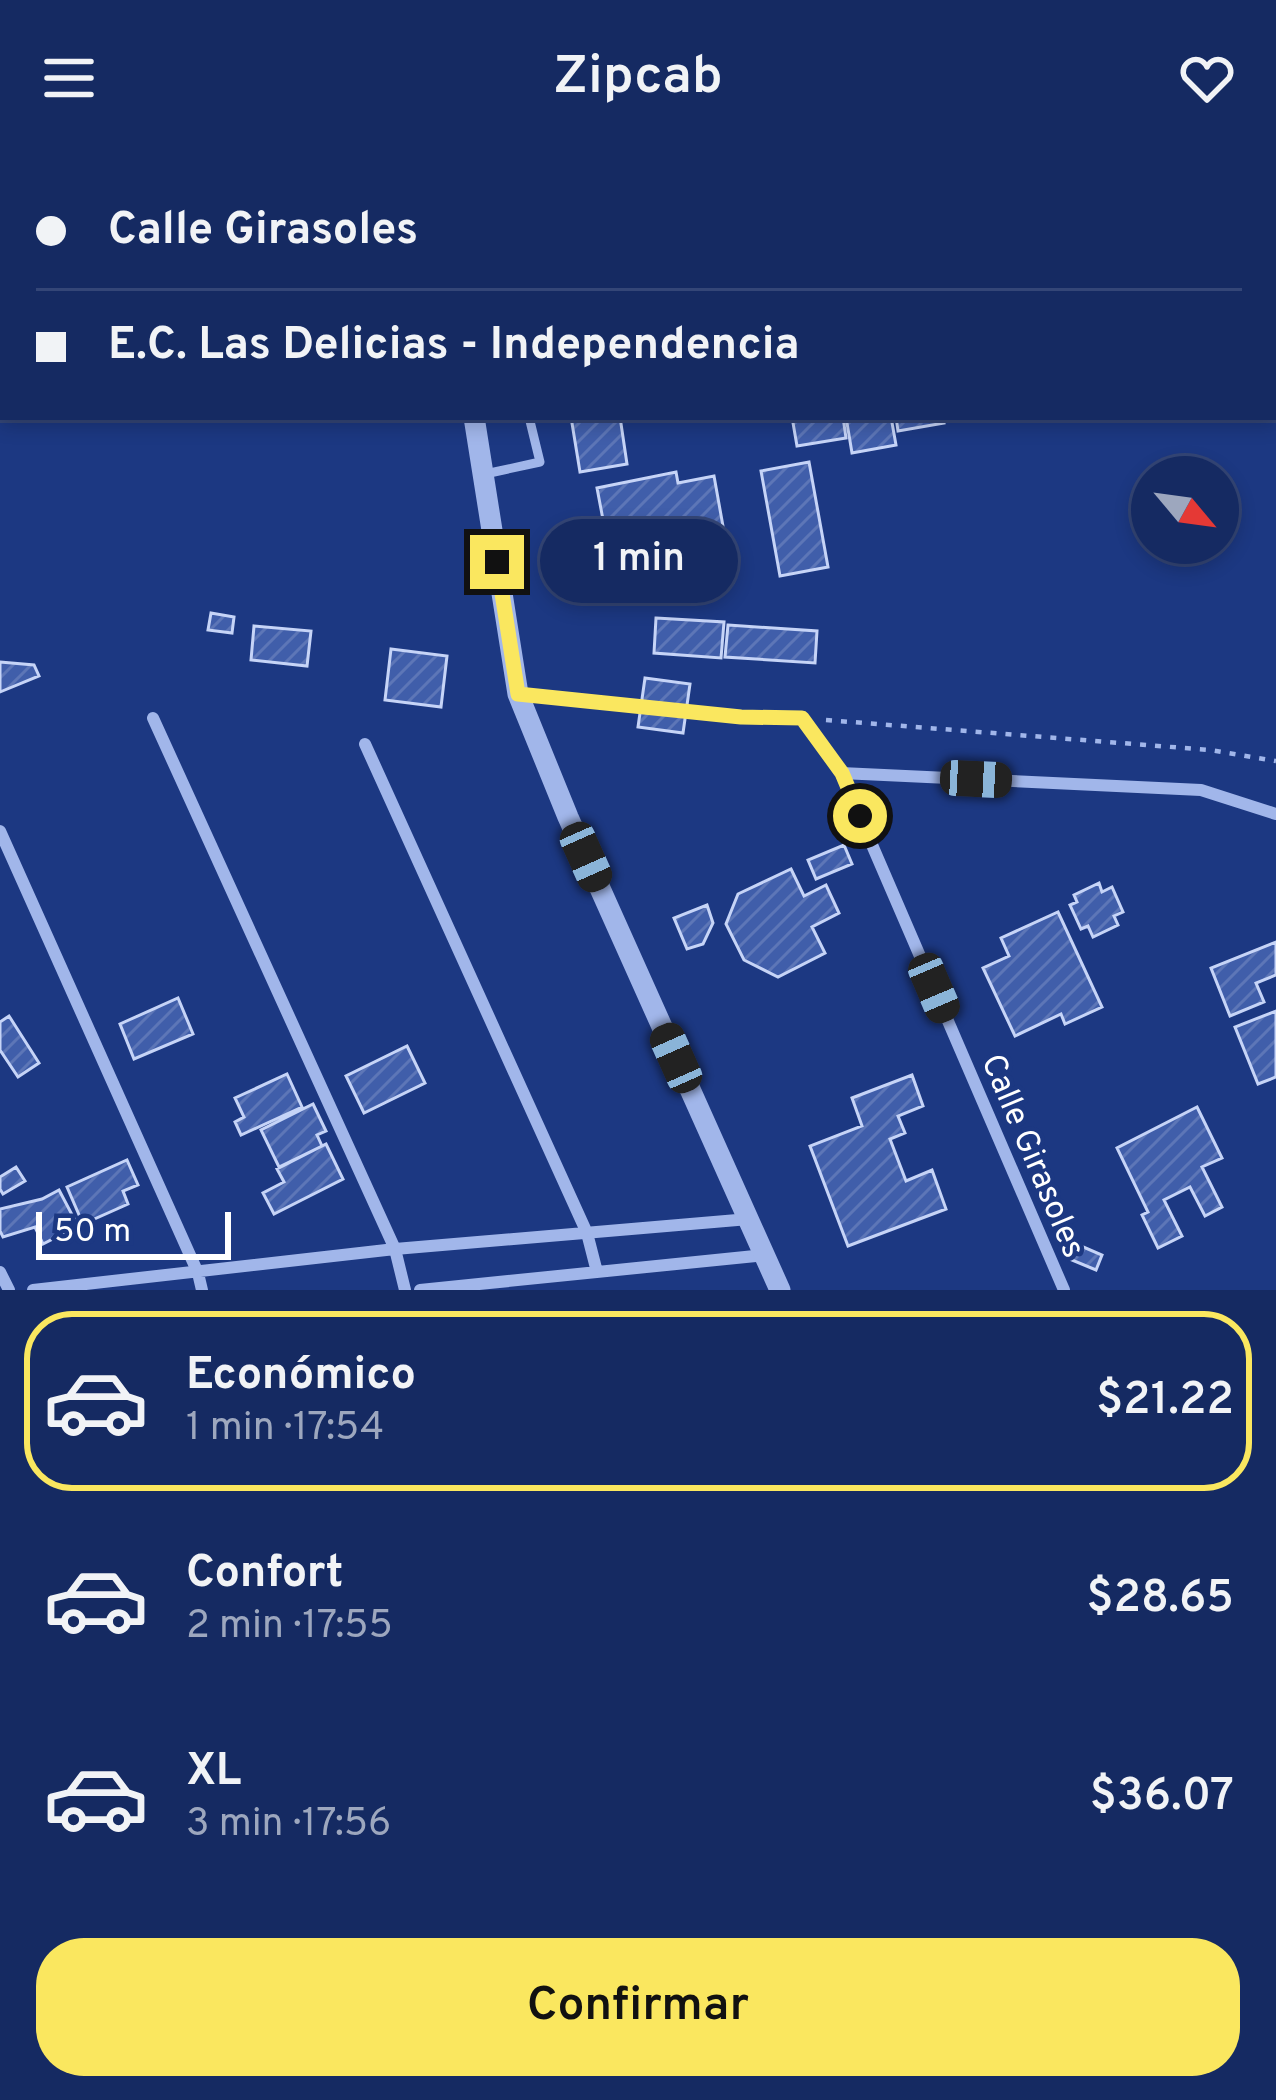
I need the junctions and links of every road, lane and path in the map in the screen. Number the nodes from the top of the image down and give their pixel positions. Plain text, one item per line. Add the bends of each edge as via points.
1 (474, 420) edge
2 (530, 420) edge
3 (483, 475) junction
4 (518, 694) junction
5 (152, 718) dead end
6 (802, 718) junction
7 (365, 744) dead end
8 (1276, 761) edge
9 (842, 773) junction
10 (1276, 814) edge
11 (0, 831) edge
12 (749, 1219) junction
13 (587, 1233) junction
14 (395, 1249) junction
15 (765, 1255) junction
16 (0, 1272) edge
17 (597, 1272) junction
18 (198, 1273) junction
19 (9, 1290) edge
20 (33, 1290) edge
21 (202, 1290) edge
22 (405, 1290) edge
23 (420, 1290) edge
24 (780, 1290) edge
25 (1064, 1290) edge

1 - 3 street
2 - 3 lane via 540,462
3 - 4 street
4 - 6 street
4 - 12 street
5 - 14 street
6 - 8 path
6 - 9 street, Calle Girasoles
7 - 13 street
9 - 10 street via 1201,790
9 - 25 street, Calle Girasoles
11 - 18 street
12 - 13 street
12 - 15 street
13 - 14 street
13 - 17 street
14 - 18 street
14 - 22 street
15 - 17 street
15 - 24 street
16 - 19 street
17 - 23 street
18 - 20 street
18 - 21 street

